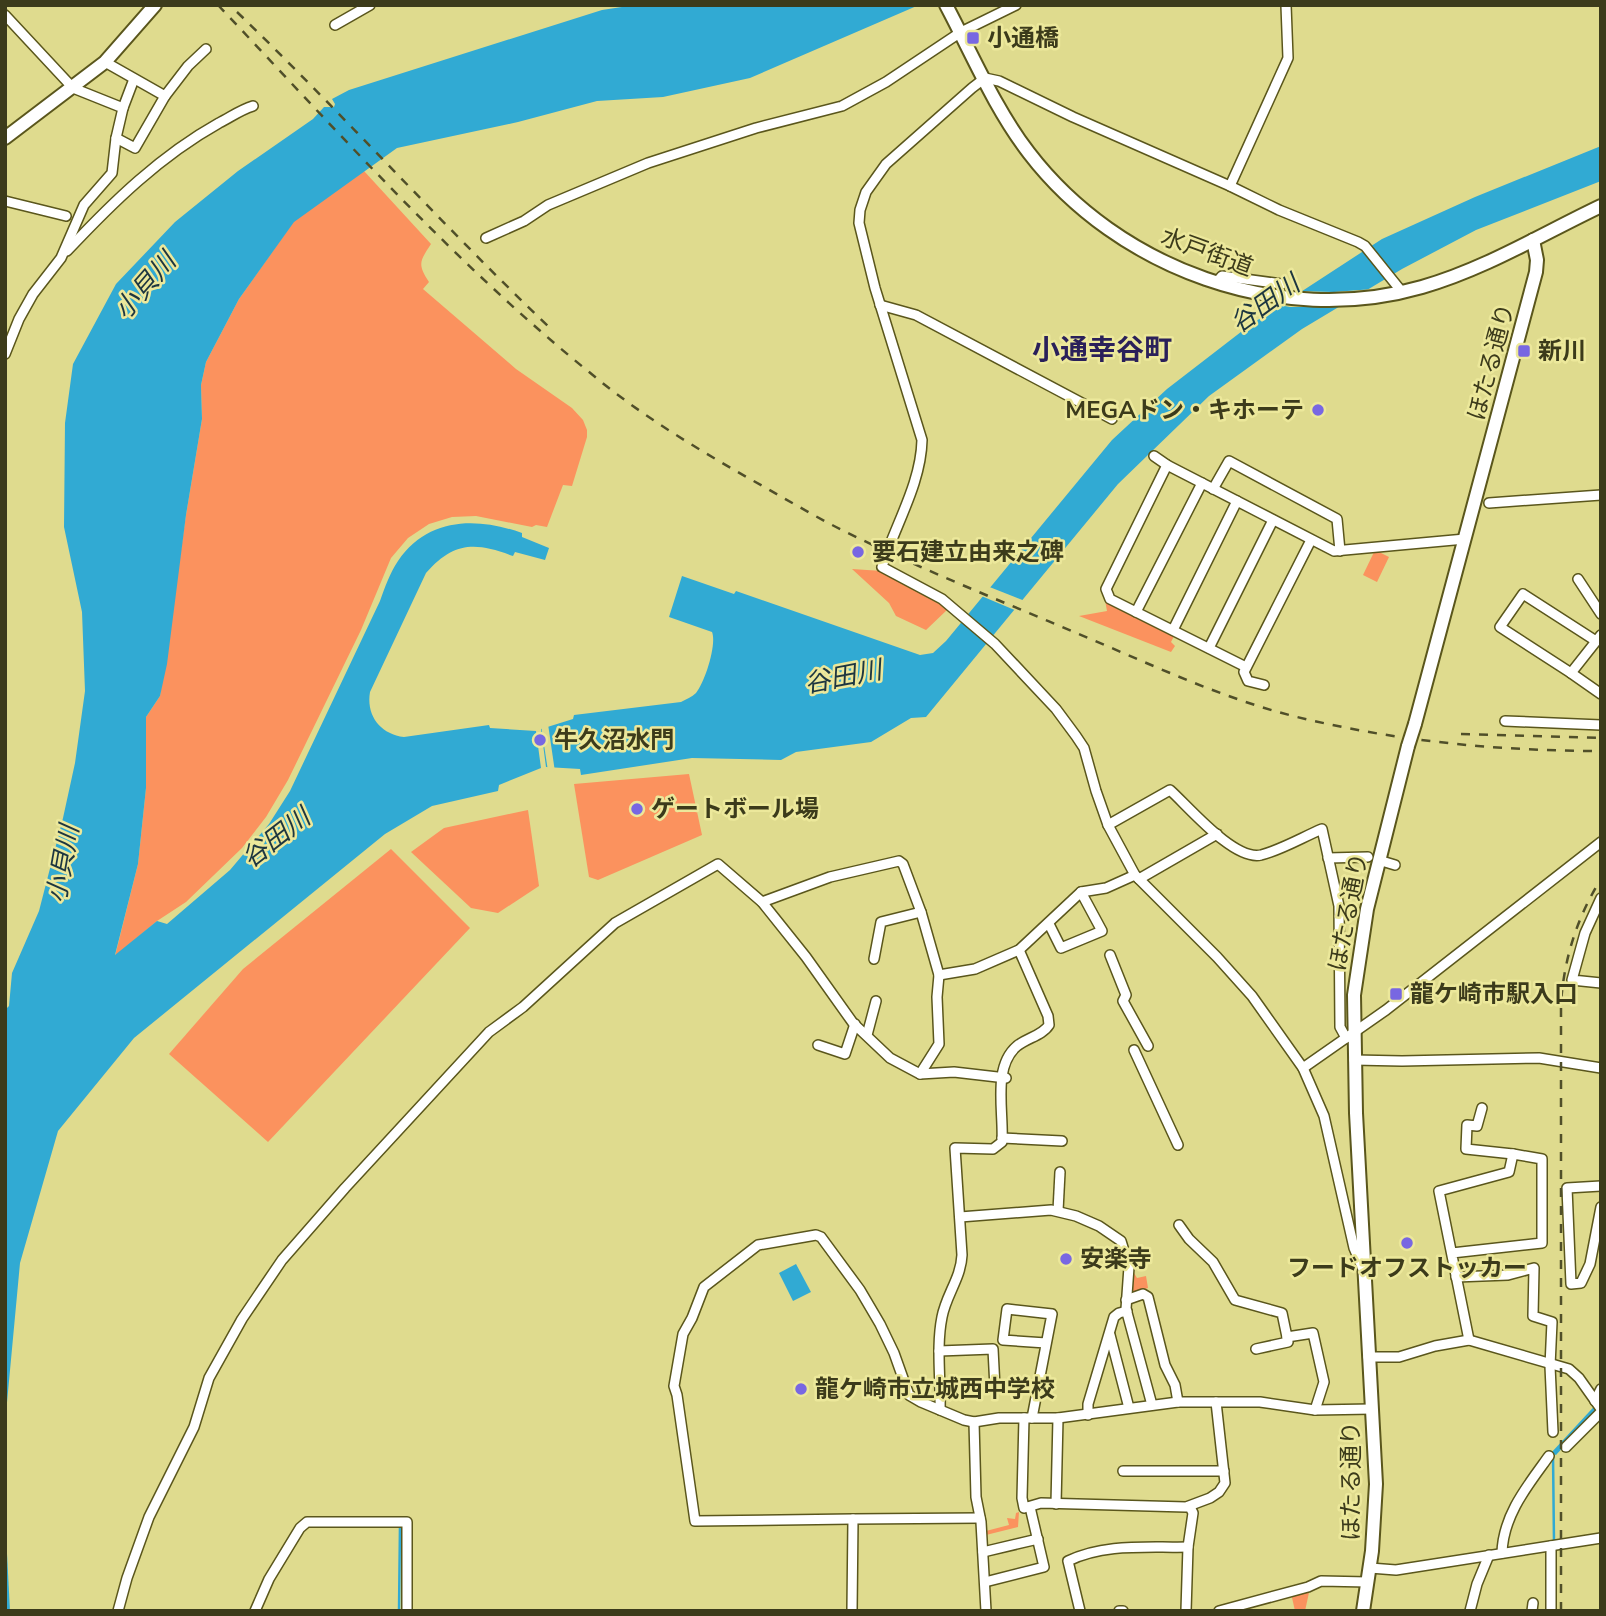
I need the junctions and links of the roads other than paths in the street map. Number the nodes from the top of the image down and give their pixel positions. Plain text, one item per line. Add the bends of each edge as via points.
1 (155, 5) edge
2 (370, 5) edge
3 (1016, 5) edge
4 (1286, 5) edge
5 (947, 8) edge
6 (5, 15) edge
7 (335, 25) dead end
8 (961, 32) junction
9 (206, 49) dead end
10 (105, 62) junction
11 (985, 78) junction
12 (134, 79) junction
13 (73, 88) junction
14 (165, 96) junction
15 (253, 106) dead end
16 (123, 108) junction
17 (5, 138) edge
18 (116, 138) junction
19 (1230, 186) junction
20 (5, 201) edge
21 (1601, 206) edge
22 (66, 216) dead end
23 (486, 238) dead end
24 (1533, 240) junction
25 (61, 258) junction
26 (1216, 283) junction
27 (1283, 285) dead end
28 (1402, 292) junction
29 (880, 305) junction
30 (5, 354) edge
31 (1112, 419) dead end
32 (1154, 456) dead end
33 (1167, 465) junction
34 (1202, 483) junction
35 (1213, 489) junction
36 (1601, 495) edge
37 (1237, 501) junction
38 (1489, 503) dead end
39 (1273, 520) junction
40 (1465, 539) junction
41 (1311, 540) junction
42 (1340, 551) junction
43 (1578, 579) dead end
44 (1136, 612) junction
45 (1601, 614) edge
46 (1173, 630) junction
47 (1598, 638) edge
48 (1209, 648) junction
49 (1246, 667) junction
50 (1571, 673) junction
51 (1264, 685) dead end
52 (1601, 694) edge
53 (1505, 721) dead end
54 (1601, 726) edge
55 (1108, 825) junction
56 (1217, 834) junction
57 (1601, 842) edge
58 (1368, 857) dead end
59 (1328, 858) junction
60 (1137, 877) junction
61 (1081, 892) junction
62 (1601, 898) edge
63 (762, 902) junction
64 (921, 912) junction
65 (1049, 924) junction
66 (1019, 950) junction
67 (1110, 955) dead end
68 (874, 959) dead end
69 (939, 975) junction
70 (1601, 983) edge
71 (876, 1001) dead end
72 (855, 1024) junction
73 (867, 1035) junction
74 (1350, 1036) junction
75 (818, 1045) dead end
76 (1148, 1046) dead end
77 (1134, 1050) dead end
78 (1354, 1060) junction
79 (1303, 1068) junction
80 (1601, 1068) edge
81 (920, 1074) junction
82 (1003, 1078) junction
83 (1482, 1108) dead end
84 (1002, 1138) junction
85 (1062, 1141) dead end
86 (1178, 1145) dead end
87 (1513, 1154) junction
88 (1060, 1172) dead end
89 (1601, 1186) edge
90 (1601, 1207) edge
91 (1058, 1211) junction
92 (960, 1217) junction
93 (1179, 1225) dead end
94 (1451, 1253) junction
95 (1364, 1271) junction
96 (1456, 1277) junction
97 (1126, 1300) junction
98 (1126, 1311) junction
99 (1109, 1333) junction
100 (1287, 1337) junction
101 (1469, 1340) junction
102 (1046, 1343) junction
103 (1256, 1349) dead end
104 (939, 1351) junction
105 (1368, 1357) junction
106 (1550, 1366) junction
107 (1038, 1387) junction
108 (965, 1388) dead end
109 (995, 1388) junction
110 (1601, 1389) edge
111 (1178, 1402) junction
112 (1216, 1402) junction
113 (1152, 1405) junction
114 (1599, 1407) edge
115 (1129, 1408) junction
116 (1315, 1409) junction
117 (1372, 1409) junction
118 (940, 1410) junction
119 (1088, 1415) junction
120 (1028, 1418) junction
121 (1058, 1418) junction
122 (974, 1422) junction
123 (1553, 1432) dead end
124 (1566, 1447) dead end
125 (1549, 1456) dead end
126 (1123, 1471) dead end
127 (1224, 1471) junction
128 (1056, 1504) junction
129 (1030, 1507) junction
130 (1190, 1507) junction
131 (980, 1518) junction
132 (853, 1519) junction
133 (1601, 1538) edge
134 (1038, 1539) junction
135 (1553, 1545) junction
136 (1188, 1547) junction
137 (983, 1552) junction
138 (1502, 1553) junction
139 (1489, 1555) junction
140 (1370, 1568) junction
141 (985, 1582) junction
142 (1368, 1582) junction
143 (118, 1611) edge
144 (255, 1611) edge
145 (407, 1611) edge
146 (852, 1611) edge
147 (986, 1611) edge
148 (1080, 1611) edge
149 (1186, 1611) edge
150 (1219, 1611) edge
151 (1363, 1611) edge
152 (1469, 1611) edge
153 (1551, 1611) edge

1 - 10 main road
2 - 7 street
3 - 8 street
4 - 19 street via 1288,58
5 - 8 main road, 水戸街道
6 - 13 street
8 - 11 main road, 水戸街道
8 - 23 street via 842,106 648,163 548,205
9 - 14 street
10 - 12 street
10 - 13 main road
11 - 19 street
11 - 26 main road, 水戸街道 via 1015,134 1072,200 1141,250
11 - 29 street via 886,164 866,191 859,223
12 - 14 street
12 - 16 street
13 - 16 street
13 - 17 main road
14 - 18 street via 135,148
15 - 25 street via 189,140 104,211
16 - 18 street
18 - 25 street via 112,173 84,205
19 - 28 street via 1366,246
20 - 22 street
21 - 24 main road, 水戸街道
24 - 28 main road, 水戸街道 via 1457,275
24 - 40 main road, ほたる通り via 1536,272
25 - 30 street via 33,294
26 - 27 street via 1222,276
26 - 28 main road, 水戸街道 via 1299,299
29 - 31 street via 916,315
29 - 55 street via 922,440 915,481 882,567 960,613 996,644 1056,709 1084,748
32 - 33 street
33 - 34 street
33 - 44 street via 1106,589 1110,599
34 - 35 street
34 - 44 street
35 - 37 street
35 - 42 street via 1229,461 1337,519
36 - 38 street
37 - 39 street
37 - 46 street
39 - 41 street
39 - 48 street
40 - 42 street
40 - 74 main road, ほたる通り, bridge via 1367,909
41 - 42 street
41 - 49 street
43 - 45 street
44 - 46 street
46 - 48 street
47 - 50 street
47 - 50 street via 1523,594 1500,627
48 - 49 street
49 - 51 street via 1248,681
50 - 52 street
53 - 54 street
55 - 56 street via 1170,790
55 - 60 street
56 - 59 street via 1245,854 1260,855 1322,828
56 - 60 street
57 - 74 street
58 - 59 street
59 - 74 street via 1339,906 1340,1027
60 - 61 street
60 - 79 street via 1252,996
61 - 65 street
61 - 65 street via 1102,930 1061,948
62 - 70 street via 1572,980
63 - 64 street via 830,877 899,860
63 - 72 street
63 - 143 street via 719,864 615,923 489,1032 345,1188 282,1261 209,1378 194,1427 149,1517
64 - 68 street via 881,922
64 - 69 street
65 - 66 street
66 - 69 street via 975,969
66 - 82 street via 1049,1024 1010,1053
67 - 76 street via 1126,995 1123,1001
69 - 81 street via 939,1044
71 - 73 street
72 - 73 street
72 - 75 street via 845,1054
73 - 81 street via 890,1058
74 - 78 main road, ほたる通り
74 - 79 street
77 - 86 street
78 - 80 street via 1539,1058
78 - 95 main road, ほたる通り
79 - 95 street via 1324,1116 1354,1248
81 - 82 street via 954,1072
82 - 84 street
83 - 87 street via 1476,1126 1467,1125 1466,1149
84 - 85 street
84 - 92 street via 993,1149 954,1148
87 - 94 street via 1510,1172 1439,1191
87 - 94 street via 1542,1159 1542,1243
88 - 91 street
89 - 90 street via 1567,1188 1571,1284 1581,1283 1590,1264
91 - 92 street
91 - 97 street via 1099,1226 1121,1241 1129,1267
92 - 104 street via 961,1272 943,1314
93 - 100 street via 1213,1262 1235,1300 1282,1313
94 - 96 street
95 - 105 main road, ほたる通り
96 - 101 street
96 - 106 street via 1508,1275 1534,1268 1532,1316 1552,1322
97 - 98 street
97 - 111 street via 1143,1294 1148,1297
98 - 99 street via 1116,1314
98 - 113 street
99 - 115 street
99 - 119 street
100 - 103 street via 1288,1342
100 - 116 street via 1313,1333 1324,1381
101 - 105 street via 1399,1357
101 - 106 street
102 - 102 street via 1052,1314 1007,1309 1003,1340
102 - 107 street
104 - 109 street via 993,1349
104 - 118 street
105 - 117 main road, ほたる通り
106 - 114 street via 1572,1371
106 - 123 street
107 - 109 street
107 - 120 street
108 - 109 street
110 - 114 street
111 - 112 street
111 - 113 street
112 - 116 street
112 - 127 street
113 - 115 street
114 - 124 street
115 - 119 street
116 - 117 street
117 - 140 main road, ほたる通り via 1376,1484
118 - 122 street
118 - 132 street via 909,1395 880,1324 818,1235 758,1245 704,1286 683,1334 674,1386 695,1521
119 - 121 street
120 - 121 street
120 - 122 street
120 - 129 street via 1023,1498 1024,1508
121 - 128 street
122 - 131 street
125 - 138 street via 1509,1518
126 - 127 street
127 - 130 street via 1223,1488
128 - 129 street
128 - 130 street
129 - 134 street
130 - 136 street
131 - 132 street
131 - 137 street
132 - 146 street
133 - 135 street
134 - 137 street
134 - 141 street via 1044,1567
135 - 138 street
135 - 153 street
136 - 148 street via 1105,1548 1068,1561
136 - 149 street
137 - 141 street
138 - 139 street
139 - 140 street via 1396,1570
139 - 152 street
140 - 142 main road, ほたる通り
141 - 147 street
142 - 150 street via 1321,1581
142 - 151 main road, ほたる通り
144 - 145 street via 269,1579 307,1522 407,1522

